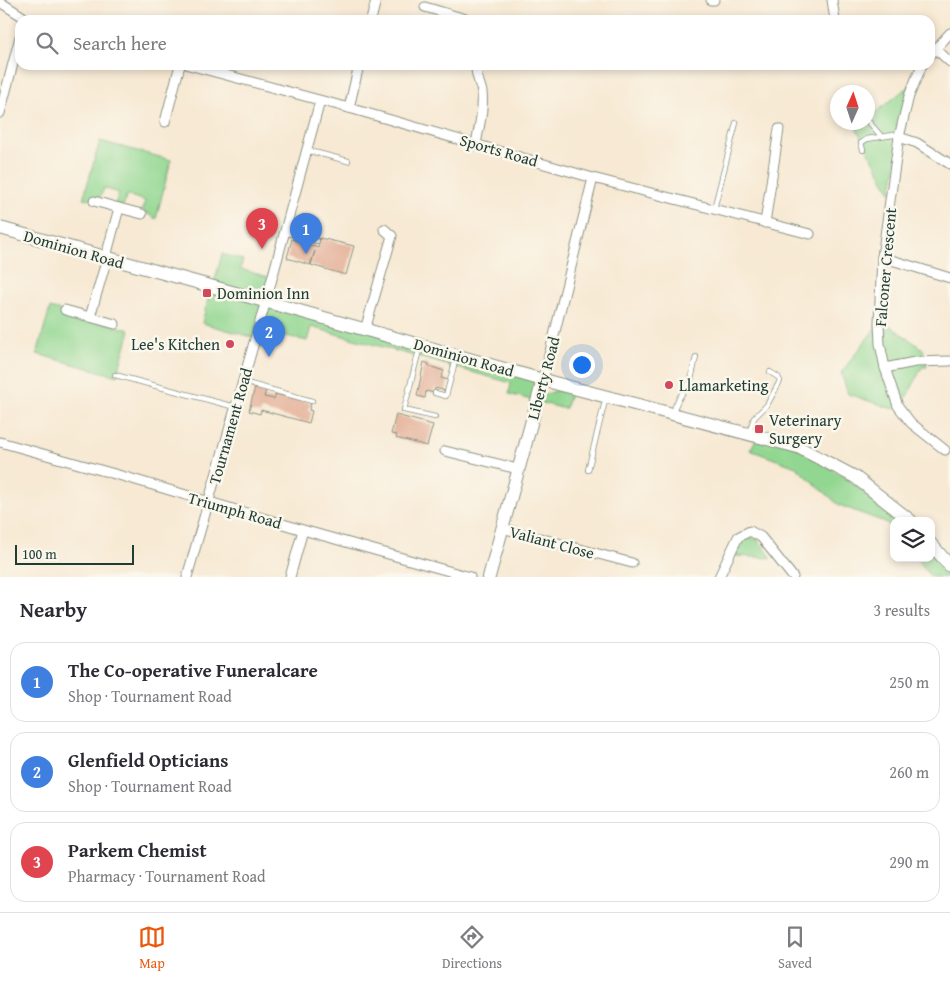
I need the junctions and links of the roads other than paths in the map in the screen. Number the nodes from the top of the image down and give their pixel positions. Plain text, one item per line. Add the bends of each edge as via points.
1 (376, 0) edge
2 (832, 0) edge
3 (0, 2) edge
4 (426, 7) dead end
5 (21, 15) edge
6 (372, 15) edge
7 (452, 15) edge
8 (834, 15) edge
9 (950, 33) edge
10 (935, 50) edge
11 (935, 53) edge
12 (15, 56) edge
13 (950, 62) edge
14 (179, 70) edge
15 (208, 70) edge
16 (359, 70) edge
17 (475, 70) edge
18 (920, 70) edge
19 (320, 101) junction
20 (349, 108) junction
21 (0, 113) edge
22 (165, 122) dead end
23 (736, 123) dead end
24 (779, 129) dead end
25 (875, 129) edge
26 (881, 136) junction
27 (899, 136) junction
28 (476, 144) junction
29 (306, 150) junction
30 (863, 150) dead end
31 (348, 161) dead end
32 (950, 164) edge
33 (594, 178) junction
34 (94, 201) dead end
35 (119, 208) junction
36 (714, 210) junction
37 (142, 214) dead end
38 (765, 223) junction
39 (0, 228) edge
40 (384, 229) dead end
41 (284, 232) junction
42 (810, 234) dead end
43 (317, 241) dead end
44 (882, 257) junction
45 (107, 258) junction
46 (950, 278) edge
47 (264, 301) junction
48 (65, 310) dead end
49 (90, 317) junction
50 (115, 324) dead end
51 (365, 330) junction
52 (420, 345) junction
53 (456, 355) junction
54 (696, 357) dead end
55 (950, 361) edge
56 (884, 368) junction
57 (770, 372) dead end
58 (115, 375) dead end
59 (543, 380) junction
60 (243, 382) junction
61 (435, 393) dead end
62 (607, 396) junction
63 (312, 400) dead end
64 (235, 407) junction
65 (672, 414) junction
66 (435, 417) dead end
67 (748, 434) junction
68 (0, 442) edge
69 (944, 450) dead end
70 (445, 452) dead end
71 (518, 470) junction
72 (588, 470) dead end
73 (208, 502) junction
74 (906, 517) edge
75 (502, 528) junction
76 (302, 530) junction
77 (935, 549) edge
78 (632, 563) dead end
79 (950, 566) edge
80 (187, 577) edge
81 (290, 577) edge
82 (470, 577) edge
83 (489, 577) edge
84 (719, 577) edge
85 (793, 577) edge

1 - 6 street
2 - 8 street
3 - 5 street
4 - 7 street
9 - 10 street
11 - 13 street
12 - 21 street
14 - 22 street
15 - 19 street, Sports Road
16 - 20 street
17 - 28 street via 482,92
18 - 27 street, Falconer Crescent via 909,96
19 - 20 street, Sports Road
19 - 29 street, Tournament Road
20 - 28 street, Sports Road
23 - 36 lane
24 - 38 street
25 - 26 lane
26 - 27 lane
26 - 30 lane via 861,141
27 - 32 street via 917,143
27 - 44 street, Falconer Crescent
28 - 33 street, Sports Road
29 - 31 lane
29 - 41 street, Tournament Road
33 - 36 street, Sports Road
33 - 59 street, Liberty Road
34 - 35 street
35 - 37 street
35 - 45 street
36 - 38 street, Sports Road
38 - 42 street, Sports Road
39 - 45 street, Dominion Road
40 - 51 street via 392,236
41 - 43 lane
41 - 47 street, Tournament Road
44 - 46 street
44 - 56 street, Falconer Crescent via 879,323
45 - 47 street, Dominion Road
45 - 49 street
47 - 51 street, Dominion Road
47 - 60 street, Tournament Road via 258,341
48 - 49 street
49 - 50 street
51 - 52 street, Dominion Road
52 - 53 street, Dominion Road
52 - 66 lane via 404,410
53 - 59 street, Dominion Road
53 - 61 lane via 446,396
54 - 65 lane via 691,380
55 - 56 street via 915,362
56 - 69 street, Falconer Crescent via 898,406 911,422
57 - 67 lane via 780,381 767,405 754,418
58 - 64 lane
59 - 62 street, Dominion Road
59 - 71 street, Liberty Road
60 - 63 lane
60 - 64 street, Tournament Road
62 - 65 street, Dominion Road
62 - 72 lane
64 - 73 street, Tournament Road
65 - 67 street, Dominion Road
67 - 74 street, Dominion Road via 798,448 855,477
68 - 73 street, Triumph Road
70 - 71 street
71 - 75 street, Liberty Road
73 - 76 street, Triumph Road
73 - 80 street, Tournament Road
75 - 78 street, Valiant Close
75 - 83 street, Liberty Road
76 - 81 street
76 - 82 street, Triumph Road
77 - 79 street
84 - 85 street via 738,537 750,531 761,537

